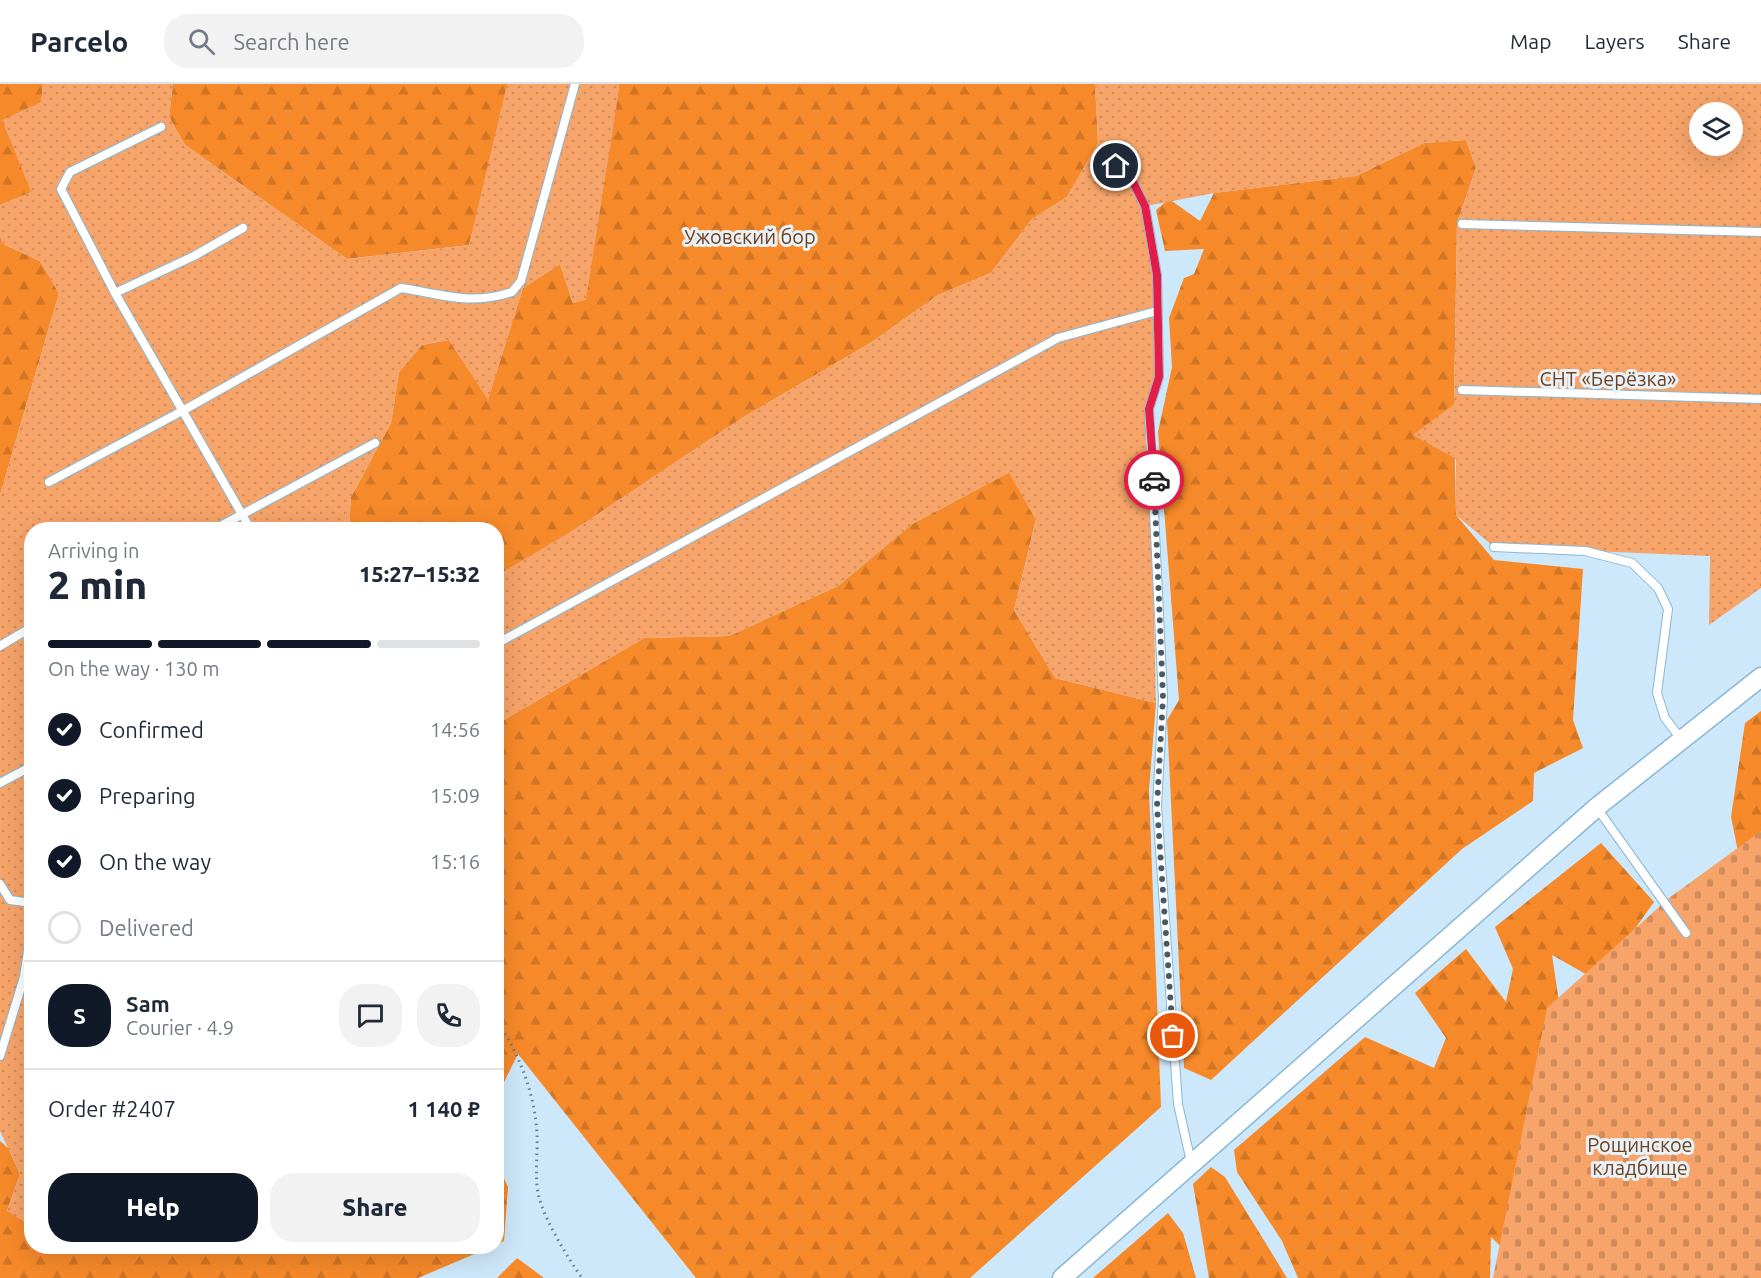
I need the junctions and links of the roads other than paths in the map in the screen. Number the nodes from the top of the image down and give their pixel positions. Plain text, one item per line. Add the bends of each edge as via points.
1 (575, 84) edge
2 (161, 127) dead end
3 (1103, 158) dead end
4 (1462, 224) dead end
5 (243, 228) dead end
6 (1761, 232) edge
7 (115, 293) junction
8 (1157, 311) junction
9 (1462, 390) dead end
10 (1761, 399) edge
11 (184, 410) junction
12 (375, 443) dead end
13 (50, 482) dead end
14 (242, 514) junction
15 (228, 522) edge
16 (246, 522) edge
17 (1494, 547) dead end
18 (24, 632) edge
19 (504, 640) edge
20 (0, 646) edge
21 (1761, 677) edge
22 (1681, 740) junction
23 (24, 770) edge
24 (0, 783) edge
25 (1597, 807) junction
26 (0, 884) edge
27 (24, 902) edge
28 (1686, 933) dead end
29 (24, 977) edge
30 (0, 1056) edge
31 (1192, 1163) junction
32 (1062, 1278) edge

1 - 11 lane via 521,281 512,292 476,298 431,296 400,288
2 - 7 lane via 70,172 61,189
3 - 8 lane via 1129,174 1145,206 1157,275
4 - 6 lane
5 - 7 lane
7 - 11 lane
8 - 19 lane via 1058,338
8 - 31 lane via 1159,377 1149,409 1163,698 1157,806 1178,1104
9 - 10 lane
11 - 13 lane
11 - 14 lane
12 - 14 lane
14 - 15 lane
14 - 16 lane
17 - 22 lane via 1585,551 1632,563 1658,588 1668,609 1657,693 1665,718
18 - 20 lane
21 - 22 street
22 - 25 street
23 - 24 lane
25 - 28 lane
25 - 31 street
26 - 27 lane via 9,900
29 - 30 lane
31 - 32 street

